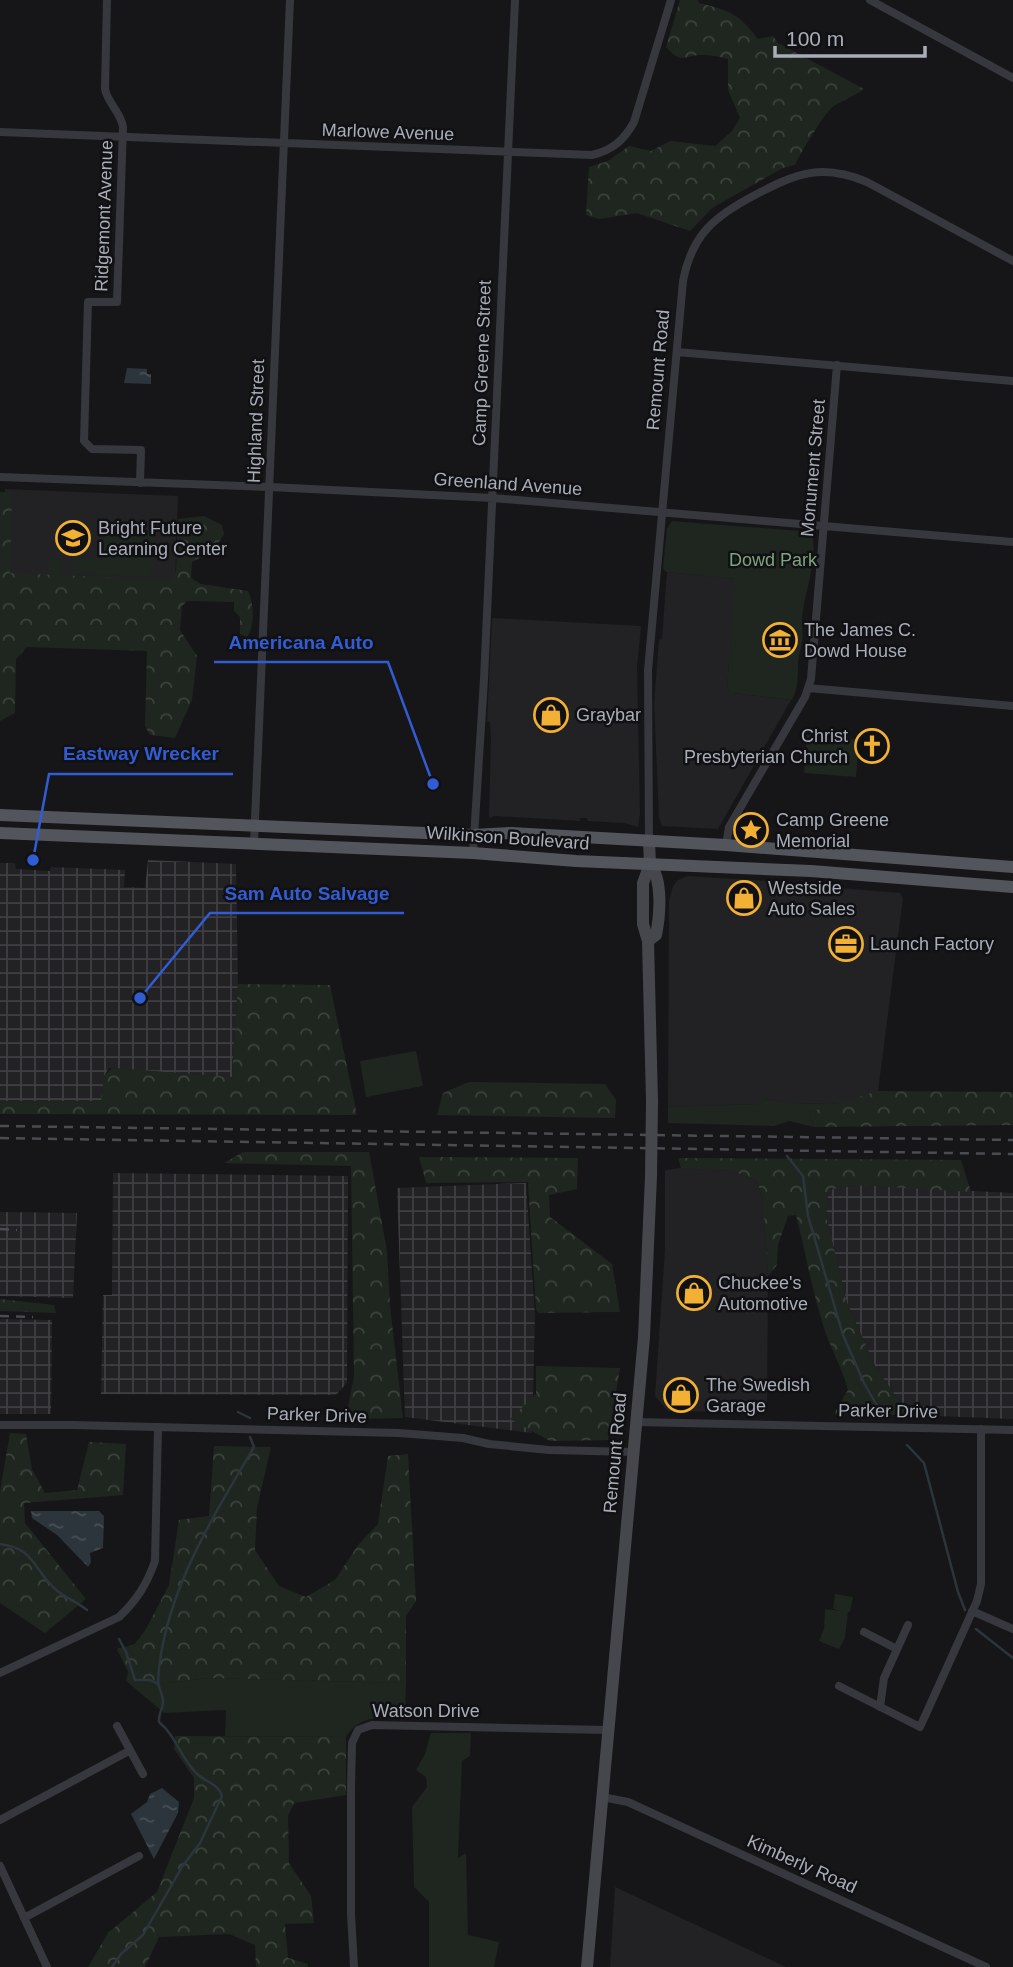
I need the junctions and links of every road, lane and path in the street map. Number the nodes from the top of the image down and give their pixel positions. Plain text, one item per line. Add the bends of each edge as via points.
1 (107, 0) edge
2 (289, 0) edge
3 (515, 0) edge
4 (671, 0) edge
5 (870, 0) edge
6 (1013, 78) edge
7 (0, 132) edge
8 (123, 137) junction
9 (284, 144) junction
10 (507, 152) junction
11 (1013, 261) edge
12 (677, 352) junction
13 (837, 365) junction
14 (1013, 381) edge
15 (0, 477) edge
16 (140, 482) junction
17 (270, 487) junction
18 (493, 498) junction
19 (661, 511) junction
20 (824, 526) junction
21 (1013, 542) edge
22 (808, 688) junction
23 (1013, 706) edge
24 (4, 816) edge
25 (254, 826) junction
26 (0, 833) edge
27 (473, 835) junction
28 (649, 841) junction
29 (254, 843) junction
30 (726, 845) junction
31 (473, 853) junction
32 (650, 864) junction
33 (1013, 867) edge
34 (1013, 887) edge
35 (636, 1422) junction
36 (0, 1425) edge
37 (158, 1427) junction
38 (981, 1429) junction
39 (1013, 1430) edge
40 (633, 1452) junction
41 (972, 1611) junction
42 (908, 1625) dead end
43 (1013, 1629) edge
44 (864, 1632) dead end
45 (897, 1648) junction
46 (0, 1673) edge
47 (839, 1686) dead end
48 (880, 1707) junction
49 (117, 1727) dead end
50 (608, 1730) junction
51 (129, 1751) junction
52 (142, 1774) dead end
53 (602, 1797) junction
54 (0, 1820) edge
55 (139, 1856) dead end
56 (0, 1866) edge
57 (24, 1918) junction
58 (47, 1967) edge
59 (354, 1967) edge
60 (587, 1967) edge
61 (986, 1967) edge

1 - 8 street, Ridgemont Avenue via 105,89 123,122
2 - 9 street, Highland Street
3 - 10 street, Camp Greene Street
4 - 10 street, Marlowe Avenue via 634,122 624,138 592,155
5 - 6 street
7 - 8 street, Marlowe Avenue
8 - 9 street, Marlowe Avenue
8 - 16 street, Ridgemont Avenue via 117,302 88,302 83,441 92,449 141,450
9 - 10 street, Marlowe Avenue
9 - 17 street, Highland Street
10 - 18 street, Camp Greene Street
11 - 12 street, Remount Road via 852,176 827,172 794,176 733,206 696,242 683,281
12 - 13 street
12 - 19 street, Remount Road
13 - 14 street
13 - 20 street, Monument Street
15 - 16 street, Greenland Avenue
16 - 17 street, Greenland Avenue
17 - 18 street, Greenland Avenue
17 - 25 street, Highland Street
18 - 19 street, Greenland Avenue
18 - 27 street, Camp Greene Street
19 - 20 street, Greenland Avenue
19 - 28 street, Remount Road via 648,670
20 - 21 street, Greenland Avenue
20 - 22 street, Monument Street
22 - 23 street
22 - 30 street, Monument Street via 729,827
24 - 25 main road, Wilkinson Boulevard
25 - 27 main road, Wilkinson Boulevard
25 - 29 street, Highland Street
26 - 29 main road, Wilkinson Boulevard
27 - 28 main road, Wilkinson Boulevard
27 - 31 street, Camp Greene Street
28 - 30 main road, Wilkinson Boulevard
28 - 32 main road, Remount Road
29 - 31 main road, Wilkinson Boulevard
30 - 33 main road, Wilkinson Boulevard
31 - 32 main road, Wilkinson Boulevard
32 - 34 main road, Wilkinson Boulevard
32 - 35 main road, Remount Road, bridge via 644,873 643,924 648,941 653,1101
35 - 38 street, Parker Drive
35 - 40 main road, Remount Road
36 - 37 street, Parker Drive
37 - 40 street, Parker Drive via 399,1433 549,1450
37 - 46 street via 155,1561 148,1582 119,1617
38 - 39 street, Parker Drive
38 - 41 street via 982,1576
40 - 50 main road, Remount Road
41 - 43 street
41 - 48 street via 920,1727
42 - 45 street
44 - 45 street
45 - 48 street via 884,1678
47 - 48 street
49 - 51 street
50 - 53 main road, Remount Road
50 - 59 street, Watson Drive via 372,1725 358,1730 352,1743 351,1788
51 - 52 street
51 - 54 street
53 - 60 main road, Remount Road
53 - 61 street, Kimberly Road via 628,1802
55 - 57 street
56 - 57 street
57 - 58 street

